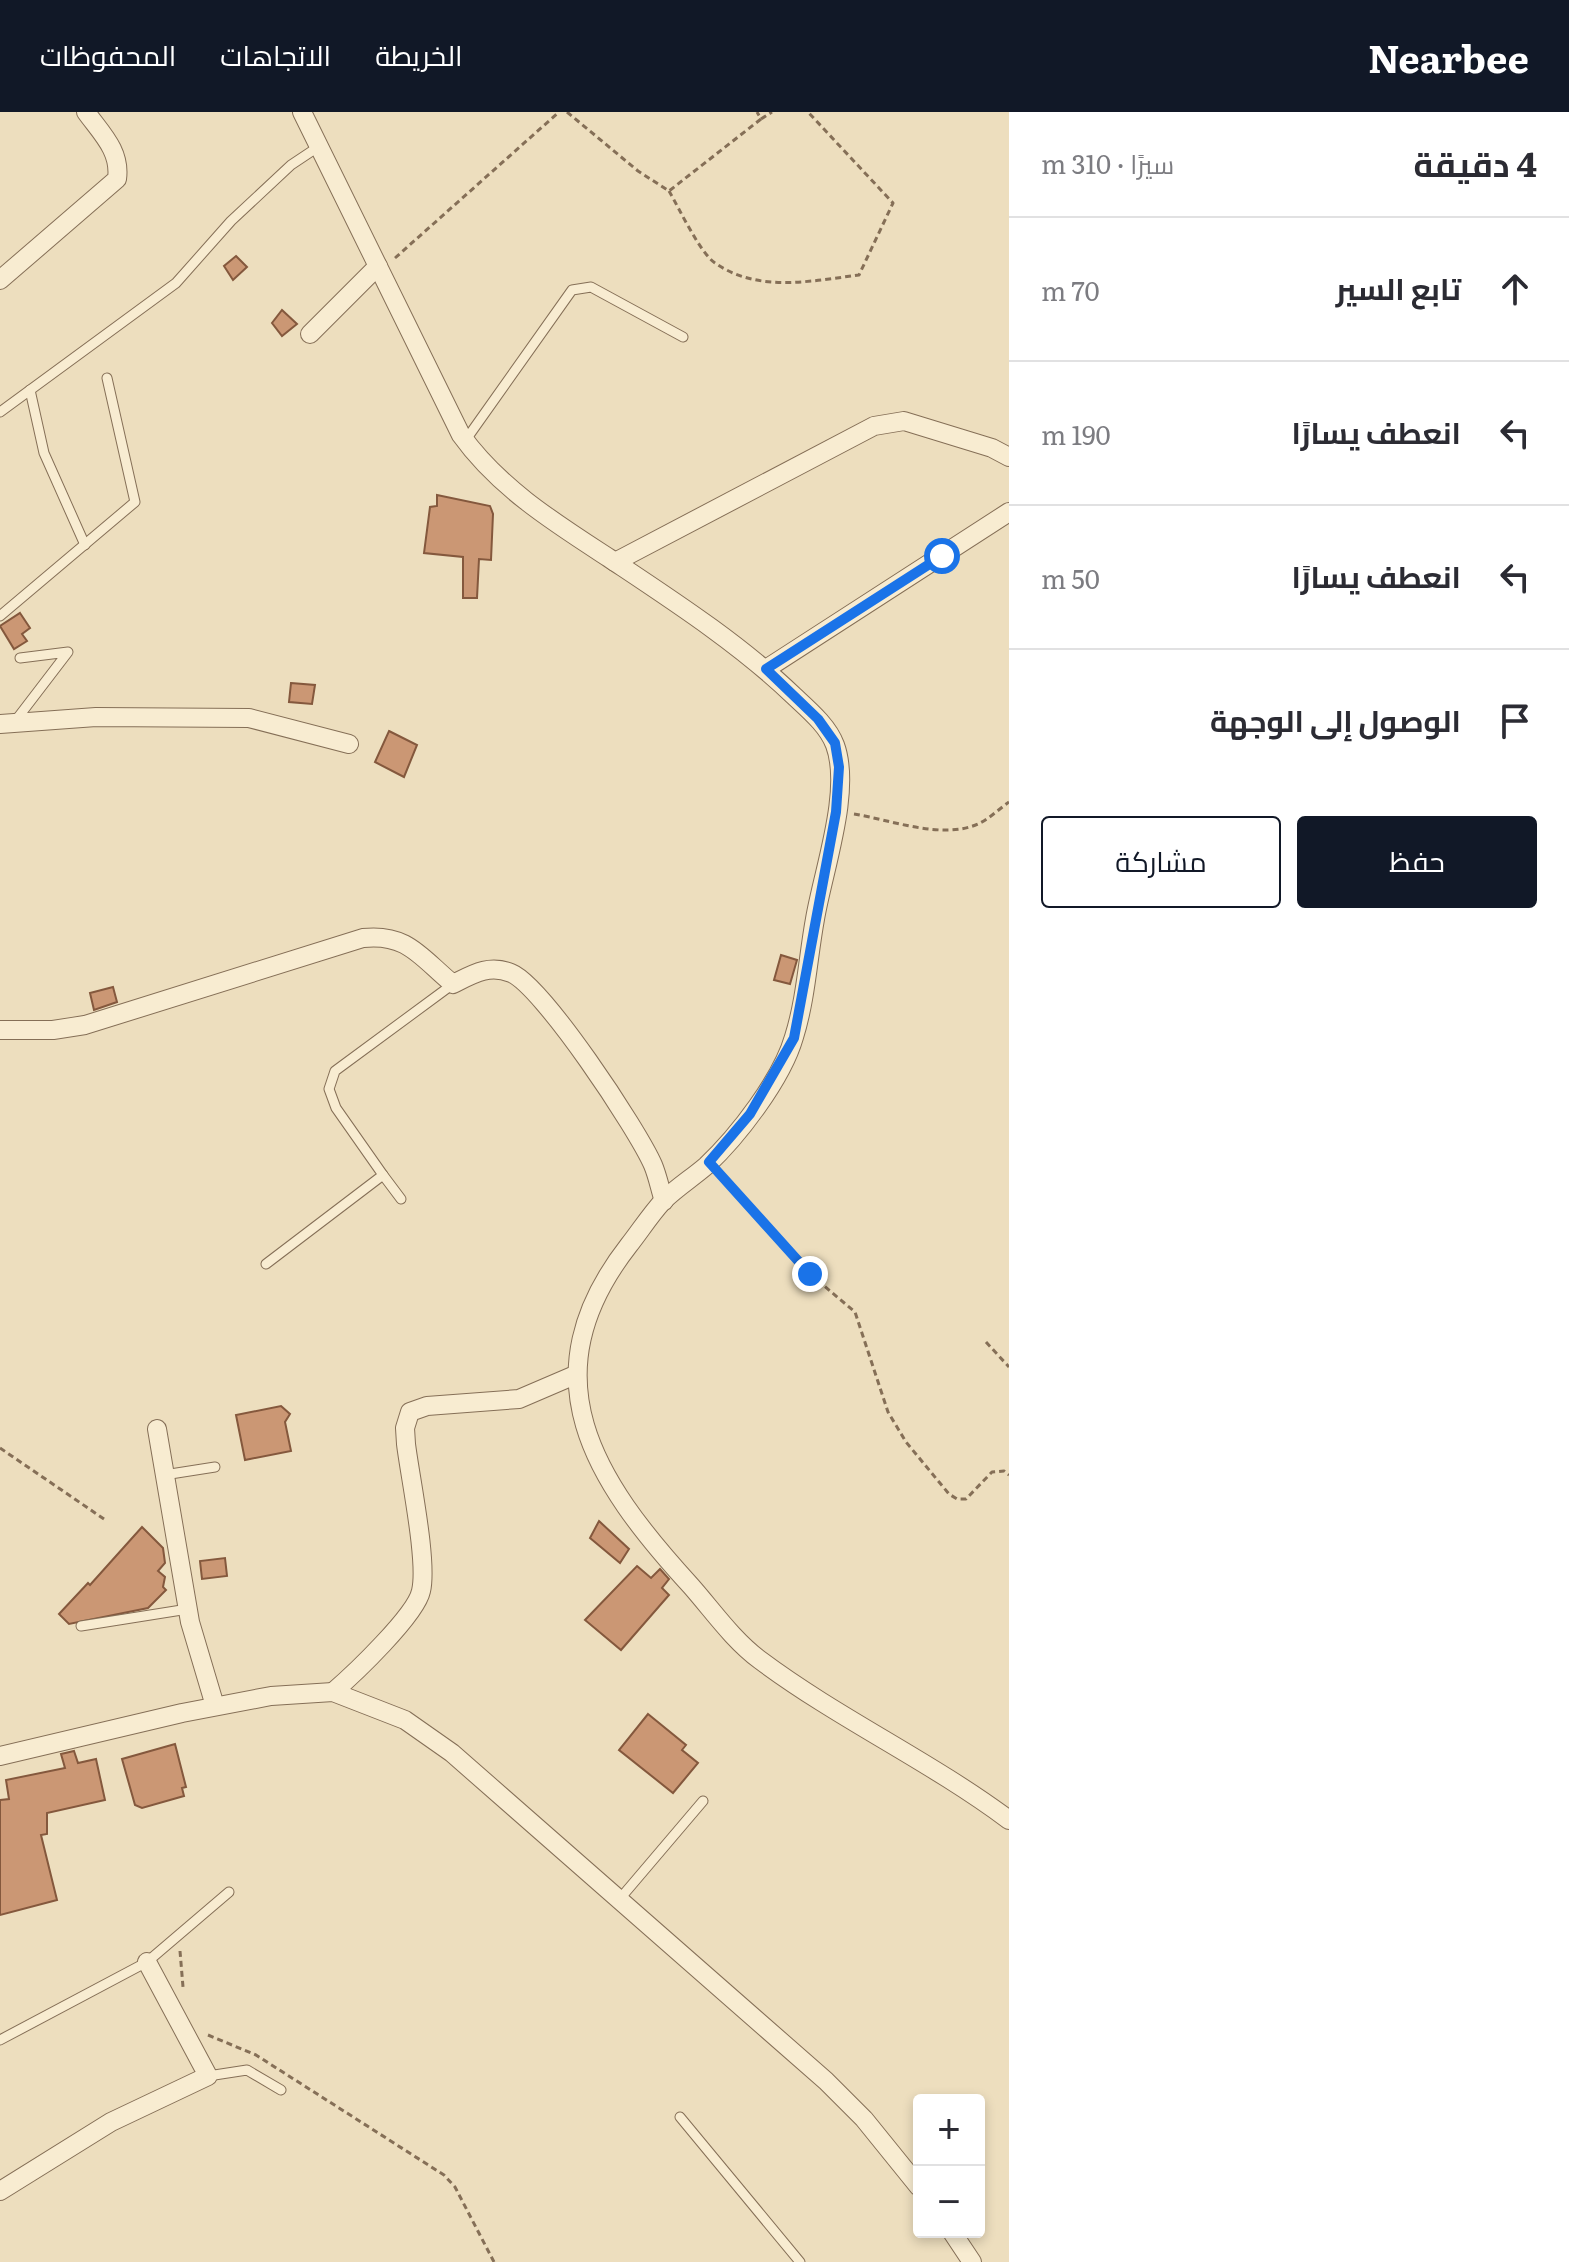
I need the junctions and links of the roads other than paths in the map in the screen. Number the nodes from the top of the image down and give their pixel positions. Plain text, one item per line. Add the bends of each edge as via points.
1 (86, 112) edge
2 (302, 112) edge
3 (318, 147) junction
4 (378, 266) junction
5 (0, 280) edge
6 (310, 334) dead end
7 (683, 337) dead end
8 (107, 378) dead end
9 (30, 390) junction
10 (0, 412) edge
11 (465, 441) junction
12 (1009, 457) edge
13 (1009, 512) edge
14 (85, 545) junction
15 (615, 562) junction
16 (0, 616) edge
17 (20, 658) dead end
18 (766, 669) junction
19 (7, 723) edge
20 (349, 744) dead end
21 (453, 984) junction
22 (0, 1030) edge
23 (383, 1175) junction
24 (401, 1199) dead end
25 (664, 1201) junction
26 (266, 1264) dead end
27 (575, 1375) junction
28 (157, 1429) dead end
29 (215, 1467) dead end
30 (164, 1475) junction
31 (188, 1609) junction
32 (81, 1626) dead end
33 (333, 1692) junction
34 (215, 1706) junction
35 (0, 1756) edge
36 (703, 1801) dead end
37 (1009, 1820) edge
38 (229, 1892) dead end
39 (618, 1901) junction
40 (147, 1962) junction
41 (0, 2040) edge
42 (208, 2076) junction
43 (281, 2090) dead end
44 (680, 2117) dead end
45 (913, 2180) edge
46 (0, 2191) edge
47 (956, 2238) edge
48 (800, 2262) edge
49 (972, 2262) edge

1 - 5 street via 115,153 117,179
2 - 3 street
3 - 4 street
3 - 9 lane via 231,221 176,283
4 - 6 street
4 - 11 street
7 - 11 lane via 591,287 572,290
8 - 14 lane via 135,502
9 - 10 lane
9 - 14 lane via 44,453
11 - 15 street via 525,501
12 - 15 street via 904,421 874,426
13 - 18 street
14 - 16 lane
15 - 18 street
17 - 19 lane via 68,652
18 - 25 street via 818,719 835,743 839,767 836,812 794,1038 750,1114 709,1162
19 - 20 street via 96,717 249,718
21 - 22 street via 407,944 388,935 363,938 85,1025
21 - 23 lane via 335,1071 329,1089 336,1108
21 - 25 street via 479,970 496,969 523,979 585,1058 640,1141
23 - 24 lane
23 - 26 lane
25 - 27 street via 620,1256 598,1294
27 - 33 street via 519,1399 410,1412 406,1444 422,1588 411,1610
27 - 37 street via 588,1432 620,1502 733,1635 759,1660
28 - 30 street
29 - 30 lane
30 - 31 street
31 - 32 lane
31 - 34 street
33 - 34 street
33 - 39 street via 405,1720 452,1753
34 - 35 street
36 - 39 lane
38 - 40 lane
39 - 45 street via 826,2081
40 - 41 lane
40 - 42 street
42 - 43 lane via 247,2070
42 - 46 street via 111,2122
44 - 48 lane
47 - 49 street

